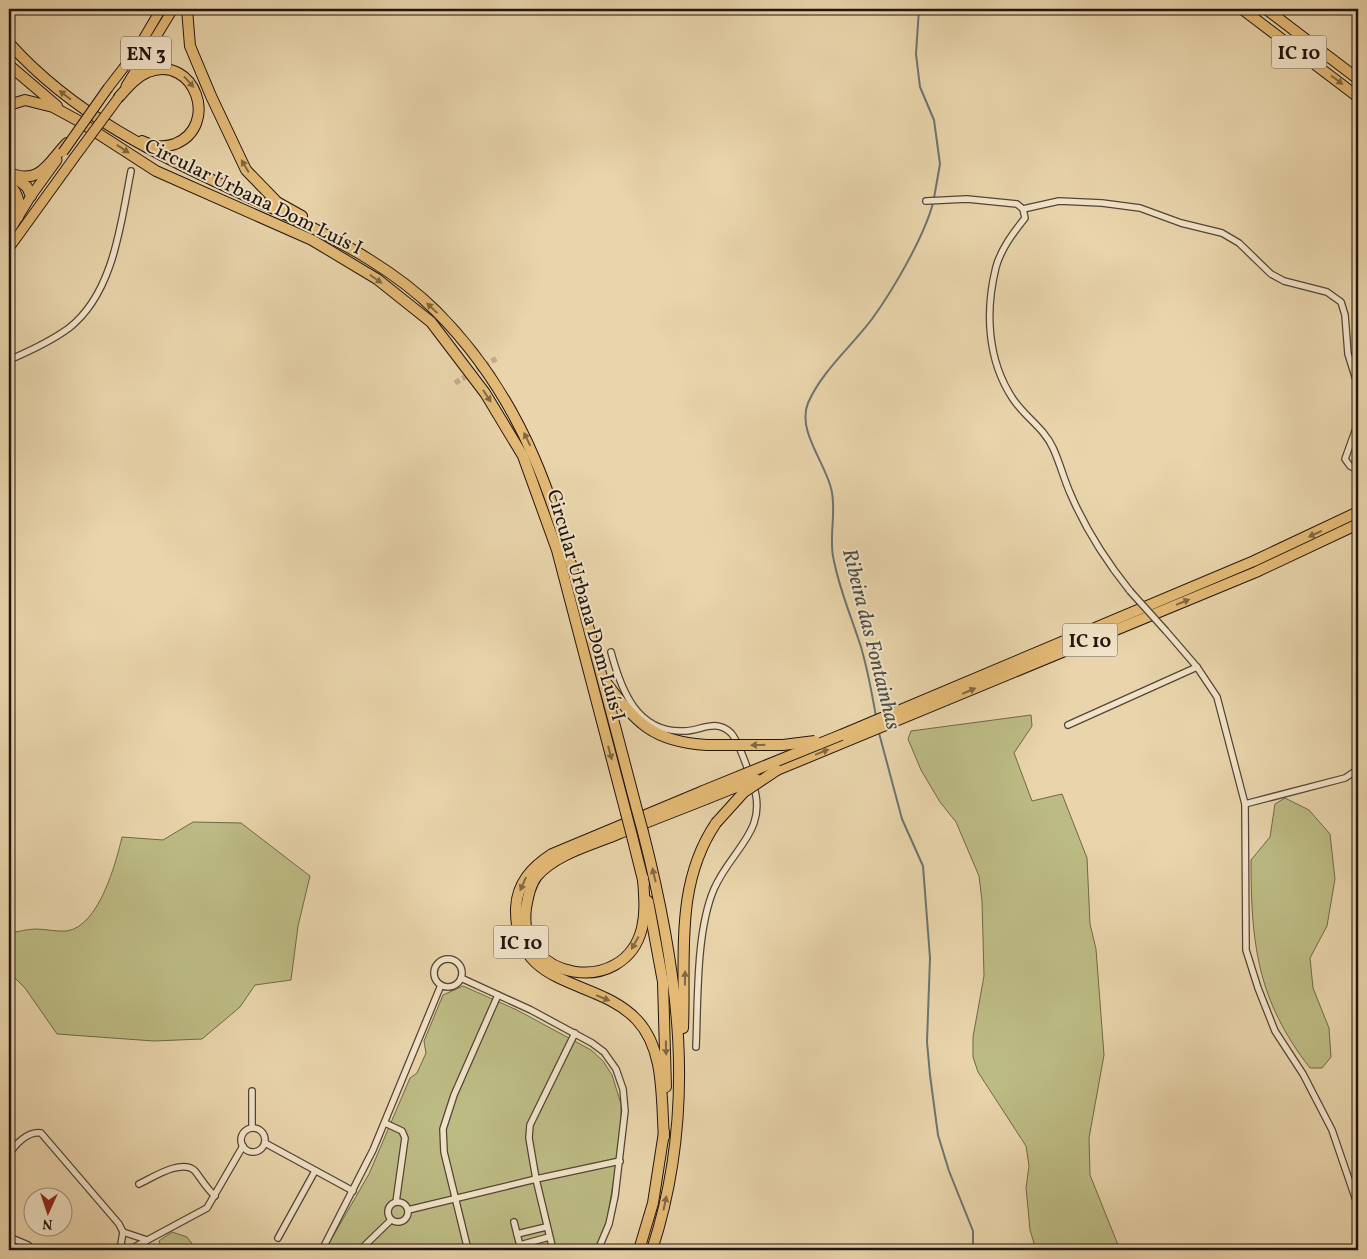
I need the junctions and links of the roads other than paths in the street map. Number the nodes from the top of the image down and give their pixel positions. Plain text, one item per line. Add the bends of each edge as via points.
1 (161, 9) edge
2 (173, 9) edge
3 (187, 9) edge
4 (1242, 9) edge
5 (1266, 9) edge
6 (9, 43) edge
7 (9, 65) edge
8 (1358, 79) edge
9 (1357, 95) edge
10 (119, 97) junction
11 (9, 106) edge
12 (67, 114) junction
13 (105, 122) junction
14 (77, 133) junction
15 (131, 170) dead end
16 (11, 181) edge
17 (48, 192) junction
18 (31, 196) junction
19 (926, 201) dead end
20 (1024, 209) junction
21 (18, 218) junction
22 (9, 232) edge
23 (9, 247) edge
24 (380, 266) junction
25 (9, 360) edge
26 (1358, 386) edge
27 (1358, 423) edge
28 (1358, 470) edge
29 (1358, 512) edge
30 (1358, 524) edge
31 (611, 652) dead end
32 (1197, 667) junction
33 (602, 678) junction
34 (1068, 725) dead end
35 (840, 735) junction
36 (777, 770) junction
37 (1354, 772) dead end
38 (704, 795) junction
39 (1245, 804) junction
40 (643, 878) junction
41 (461, 978) junction
42 (441, 985) junction
43 (498, 995) junction
44 (575, 1033) junction
45 (696, 1047) dead end
46 (681, 1079) junction
47 (252, 1091) dead end
48 (385, 1123) junction
49 (252, 1128) junction
50 (664, 1136) junction
51 (265, 1143) junction
52 (243, 1146) junction
53 (9, 1155) edge
54 (620, 1161) junction
55 (316, 1171) junction
56 (536, 1179) junction
57 (139, 1184) dead end
58 (354, 1191) junction
59 (216, 1196) junction
60 (455, 1198) junction
61 (396, 1202) junction
62 (1358, 1206) edge
63 (408, 1210) junction
64 (391, 1220) junction
65 (514, 1222) dead end
66 (546, 1227) junction
67 (123, 1232) junction
68 (517, 1234) junction
69 (9, 1237) edge
70 (549, 1237) junction
71 (278, 1238) dead end
72 (147, 1240) junction
73 (28, 1245) dead end
74 (521, 1248) edge
75 (120, 1250) edge
76 (129, 1250) edge
77 (322, 1250) edge
78 (360, 1250) edge
79 (468, 1250) edge
80 (553, 1250) edge
81 (598, 1250) edge
82 (639, 1250) edge
83 (652, 1250) edge

1 - 14 main road, EN 3, bridge via 136,53
2 - 10 main road, EN 3
24 -> 3 highway via 314,222 276,202 246,170 190,46
4 -> 9 highway, IC 10
5 - 8 highway, IC 10
13 -> 6 highway via 44,78
7 - 12 highway
10 -> 13 highway via 147,72 175,72 188,80 196,92 199,116 189,136 162,146 145,143
10 - 17 main road, EN 3, bridge
11 - 12 highway via 25,100 34,101
12 -> 40 highway, Circular Urbana Dom Luís I, bridge via 156,171 312,240 377,278 432,322 485,393 523,456 530,474 557,550
13 - 24 highway, Circular Urbana Dom Luís I via 152,152 296,220
14 - 16 highway via 41,172
14 - 18 main road, EN 3, bridge
15 - 25 street via 115,254 95,298 71,326 39,348
16 - 18 highway
16 - 18 highway via 26,187
16 - 21 highway via 20,211
17 - 18 main road
17 - 23 main road, EN 3
18 - 21 main road, EN 3
18 - 23 main road via 31,208
19 - 20 street via 967,199 1017,204
20 - 26 street via 1059,201 1102,203 1140,208 1222,233 1239,243 1270,274 1327,292 1341,302 1348,354
20 - 32 street, bridge via 1025,218 1009,237 996,267 990,305 990,340 998,371 1014,400 1041,428 1052,447 1089,532 1130,591
21 - 22 main road, EN 3
33 -> 24 highway, Circular Urbana Dom Luís I via 551,497 522,429 504,396 469,348 436,311
27 - 28 street via 1345,459
29 -> 35 highway, IC 10 via 1254,561
36 -> 30 highway, IC 10 / IC 10 via 1256,572
31 - 45 street via 628,701 644,720 664,730 685,731 718,725 732,734 758,800 757,818 729,860 714,890 706,920 699,968
32 - 34 street
32 - 39 street via 1217,697
35 -> 33 highway, IC 10, bridge via 788,744 707,745 672,740 644,727
46 -> 33 highway, Circular Urbana Dom Luís I, bridge via 669,950 643,832
35 - 38 highway, IC 10, bridge
36 - 38 highway, IC 10, bridge
46 -> 36 highway, IC 10, bridge via 688,889 701,849 716,823 744,792
37 - 39 street via 1346,778
40 -> 38 highway, IC 10 via 642,929 632,949 618,963 595,972 568,971 551,965 535,948 527,932 525,915 528,894 537,876 578,850
38 -> 50 highway, IC 10 via 552,854 523,880 516,902 516,923 522,945 532,960 549,974 620,1005 638,1021 658,1059
39 - 62 street via 1246,950 1275,1031 1303,1074 1332,1130
40 -> 50 highway, Circular Urbana Dom Luís I via 657,945 665,1007
41 - 42 street via 455,985
41 - 42 street via 462,970 456,961 443,960 435,966 434,972 435,980
41 - 43 street
42 - 48 street
43 - 44 street
43 - 60 street via 443,1129 444,1152
44 - 54 street via 604,1052 619,1076 625,1105
44 - 56 street via 530,1125
83 -> 46 highway, Circular Urbana Dom Luís I via 674,1154
47 - 49 street
48 - 58 street
48 - 61 street via 402,1131 405,1138
49 - 51 street via 263,1132
49 - 52 street via 242,1135
50 - 82 highway, Circular Urbana Dom Luís I via 653,1202
51 - 52 street via 257,1152 249,1152
51 - 55 street
52 - 59 street
53 - 67 street via 21,1140 41,1133
54 - 56 street
54 - 81 street via 611,1214
55 - 58 street
55 - 71 street
56 - 60 street
56 - 66 street
57 - 59 street via 175,1168 187,1167 193,1169
58 - 77 street
59 - 72 street via 205,1209
60 - 63 street
60 - 79 street
61 - 63 street via 404,1203
61 - 64 street via 388,1209
63 - 64 street via 405,1219
64 - 78 street
65 - 68 street
66 - 68 street
66 - 70 street
67 - 72 street
67 - 75 street
68 - 74 street
69 - 73 street
70 - 74 street
70 - 80 street
72 - 76 street

